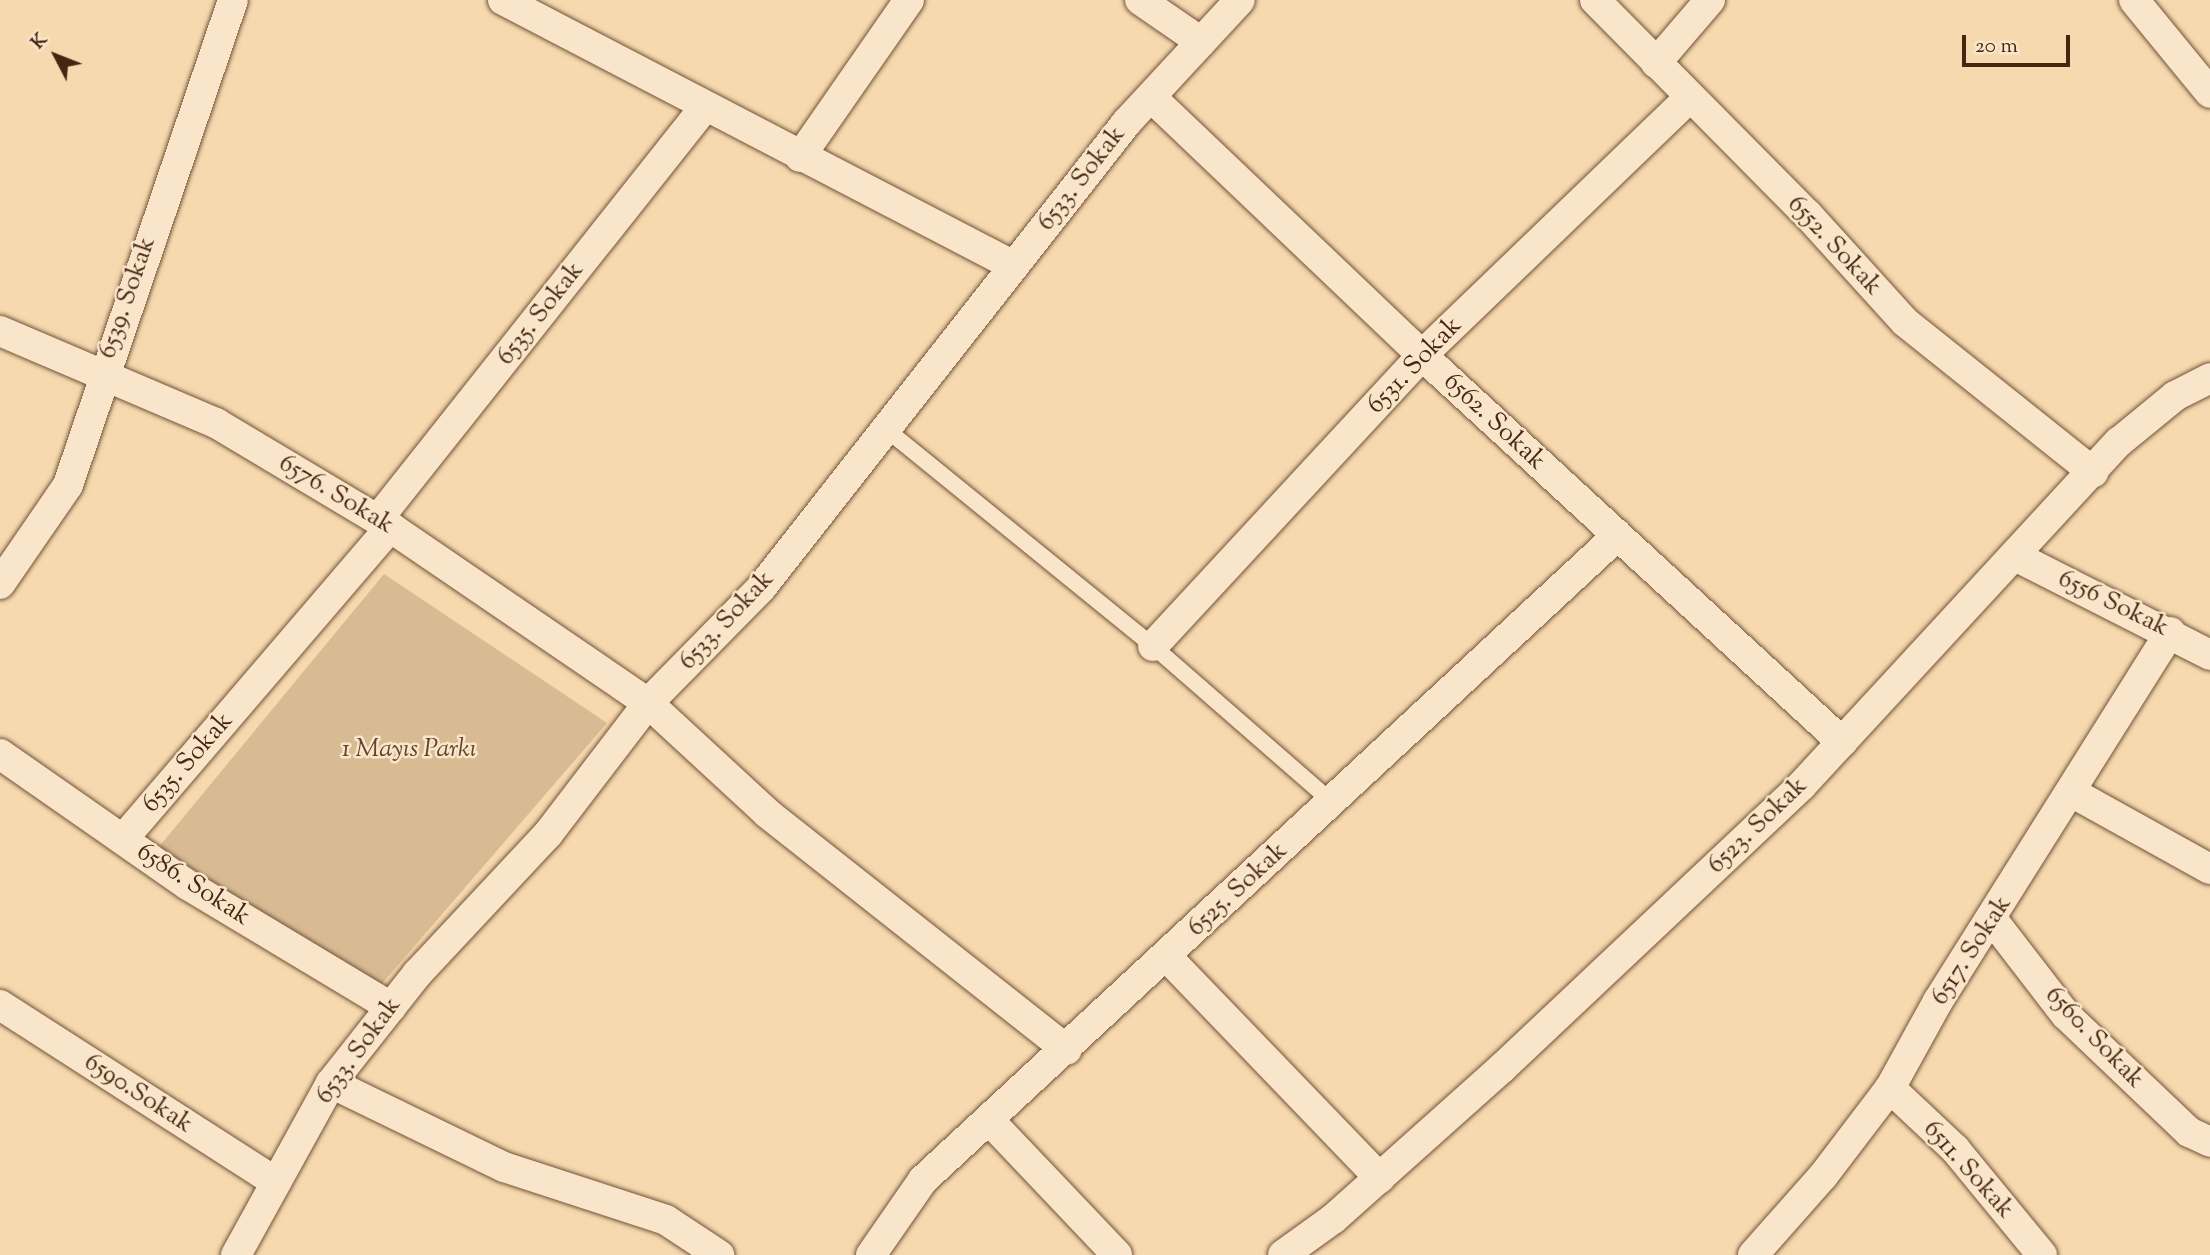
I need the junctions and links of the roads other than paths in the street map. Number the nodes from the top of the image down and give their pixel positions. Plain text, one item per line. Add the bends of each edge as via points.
1 (233, 0) edge
2 (503, 0) edge
3 (909, 0) edge
4 (1140, 0) edge
5 (1240, 0) edge
6 (1595, 0) edge
7 (1710, 0) edge
8 (2134, 0) edge
9 (1201, 42) junction
10 (1656, 63) junction
11 (2210, 93) edge
12 (1151, 97) junction
13 (1689, 98) junction
14 (704, 108) junction
15 (800, 157) junction
16 (1014, 266) junction
17 (0, 331) edge
18 (1422, 355) junction
19 (102, 374) junction
20 (2210, 378) edge
21 (886, 429) junction
22 (2093, 471) junction
23 (384, 523) junction
24 (1618, 535) junction
25 (2015, 556) junction
26 (0, 584) edge
27 (2170, 632) junction
28 (1153, 646) junction
29 (2210, 655) edge
30 (648, 704) junction
31 (1842, 742) junction
32 (0, 754) edge
33 (2071, 792) junction
34 (1332, 802) junction
35 (123, 839) junction
36 (2210, 869) edge
37 (1992, 919) junction
38 (1167, 957) junction
39 (0, 1005) edge
40 (391, 1007) junction
41 (1067, 1050) junction
42 (331, 1083) junction
43 (1890, 1088) junction
44 (989, 1120) junction
45 (2210, 1142) edge
46 (1380, 1178) junction
47 (276, 1182) junction
48 (236, 1255) edge
49 (719, 1255) edge
50 (871, 1255) edge
51 (1117, 1255) edge
52 (1283, 1255) edge
53 (1753, 1255) edge
54 (2042, 1255) edge

1 - 19 street, 6539. Sokak
2 - 14 street
3 - 15 street
4 - 9 street
5 - 9 street, 6533. Sokak
6 - 10 street, 6552. Sokak
7 - 10 street
8 - 11 street
9 - 12 street, 6533. Sokak
10 - 13 street, 6552. Sokak
12 - 16 street, 6533. Sokak
12 - 18 street, 6562. Sokak
13 - 18 street, 6531. Sokak
13 - 22 street, 6552. Sokak via 1808,215 1905,322
14 - 15 street
14 - 23 street, 6535. Sokak
15 - 16 street
16 - 21 street, 6533. Sokak
17 - 19 street, 6576. Sokak
18 - 24 street, 6562. Sokak
18 - 28 street, 6531. Sokak
19 - 23 street, 6576. Sokak via 216,423
19 - 26 street, 6539. Sokak via 68,485
20 - 22 street, 6523. Sokak via 2175,396 2119,442
21 - 28 lane
21 - 30 street, 6533. Sokak via 761,588
22 - 25 street, 6523. Sokak
23 - 30 street, 6576. Sokak
23 - 35 street, 6535. Sokak
24 - 31 street, 6562. Sokak
24 - 34 street, 6525. Sokak
25 - 27 street, 6556 Sokak
25 - 31 street, 6523. Sokak
27 - 29 street, 6556 Sokak
27 - 33 street, 6517. Sokak
28 - 34 lane
30 - 40 street, 6533. Sokak via 548,834
30 - 41 street, 6576. Sokak via 767,813
31 - 46 street, 6523. Sokak via 1802,785
32 - 35 street, 6586. Sokak
33 - 36 street
33 - 37 street, 6517. Sokak
34 - 38 street, 6525. Sokak
35 - 40 street, 6586. Sokak via 188,885
37 - 43 street, 6517. Sokak via 1938,1001
37 - 45 street, 6560. Sokak via 2066,1015 2189,1132
38 - 41 street, 6525. Sokak
38 - 46 street
39 - 47 street, 6590.Sokak
40 - 42 street, 6533. Sokak
41 - 44 street, 6525. Sokak
42 - 47 street, 6533. Sokak
42 - 49 street via 504,1167 666,1220
43 - 53 street, 6517. Sokak via 1823,1176
43 - 54 street, 6511. Sokak via 1955,1149
44 - 50 street, 6525. Sokak via 923,1180
44 - 51 street
46 - 52 street, 6523. Sokak
47 - 48 street, 6533. Sokak

